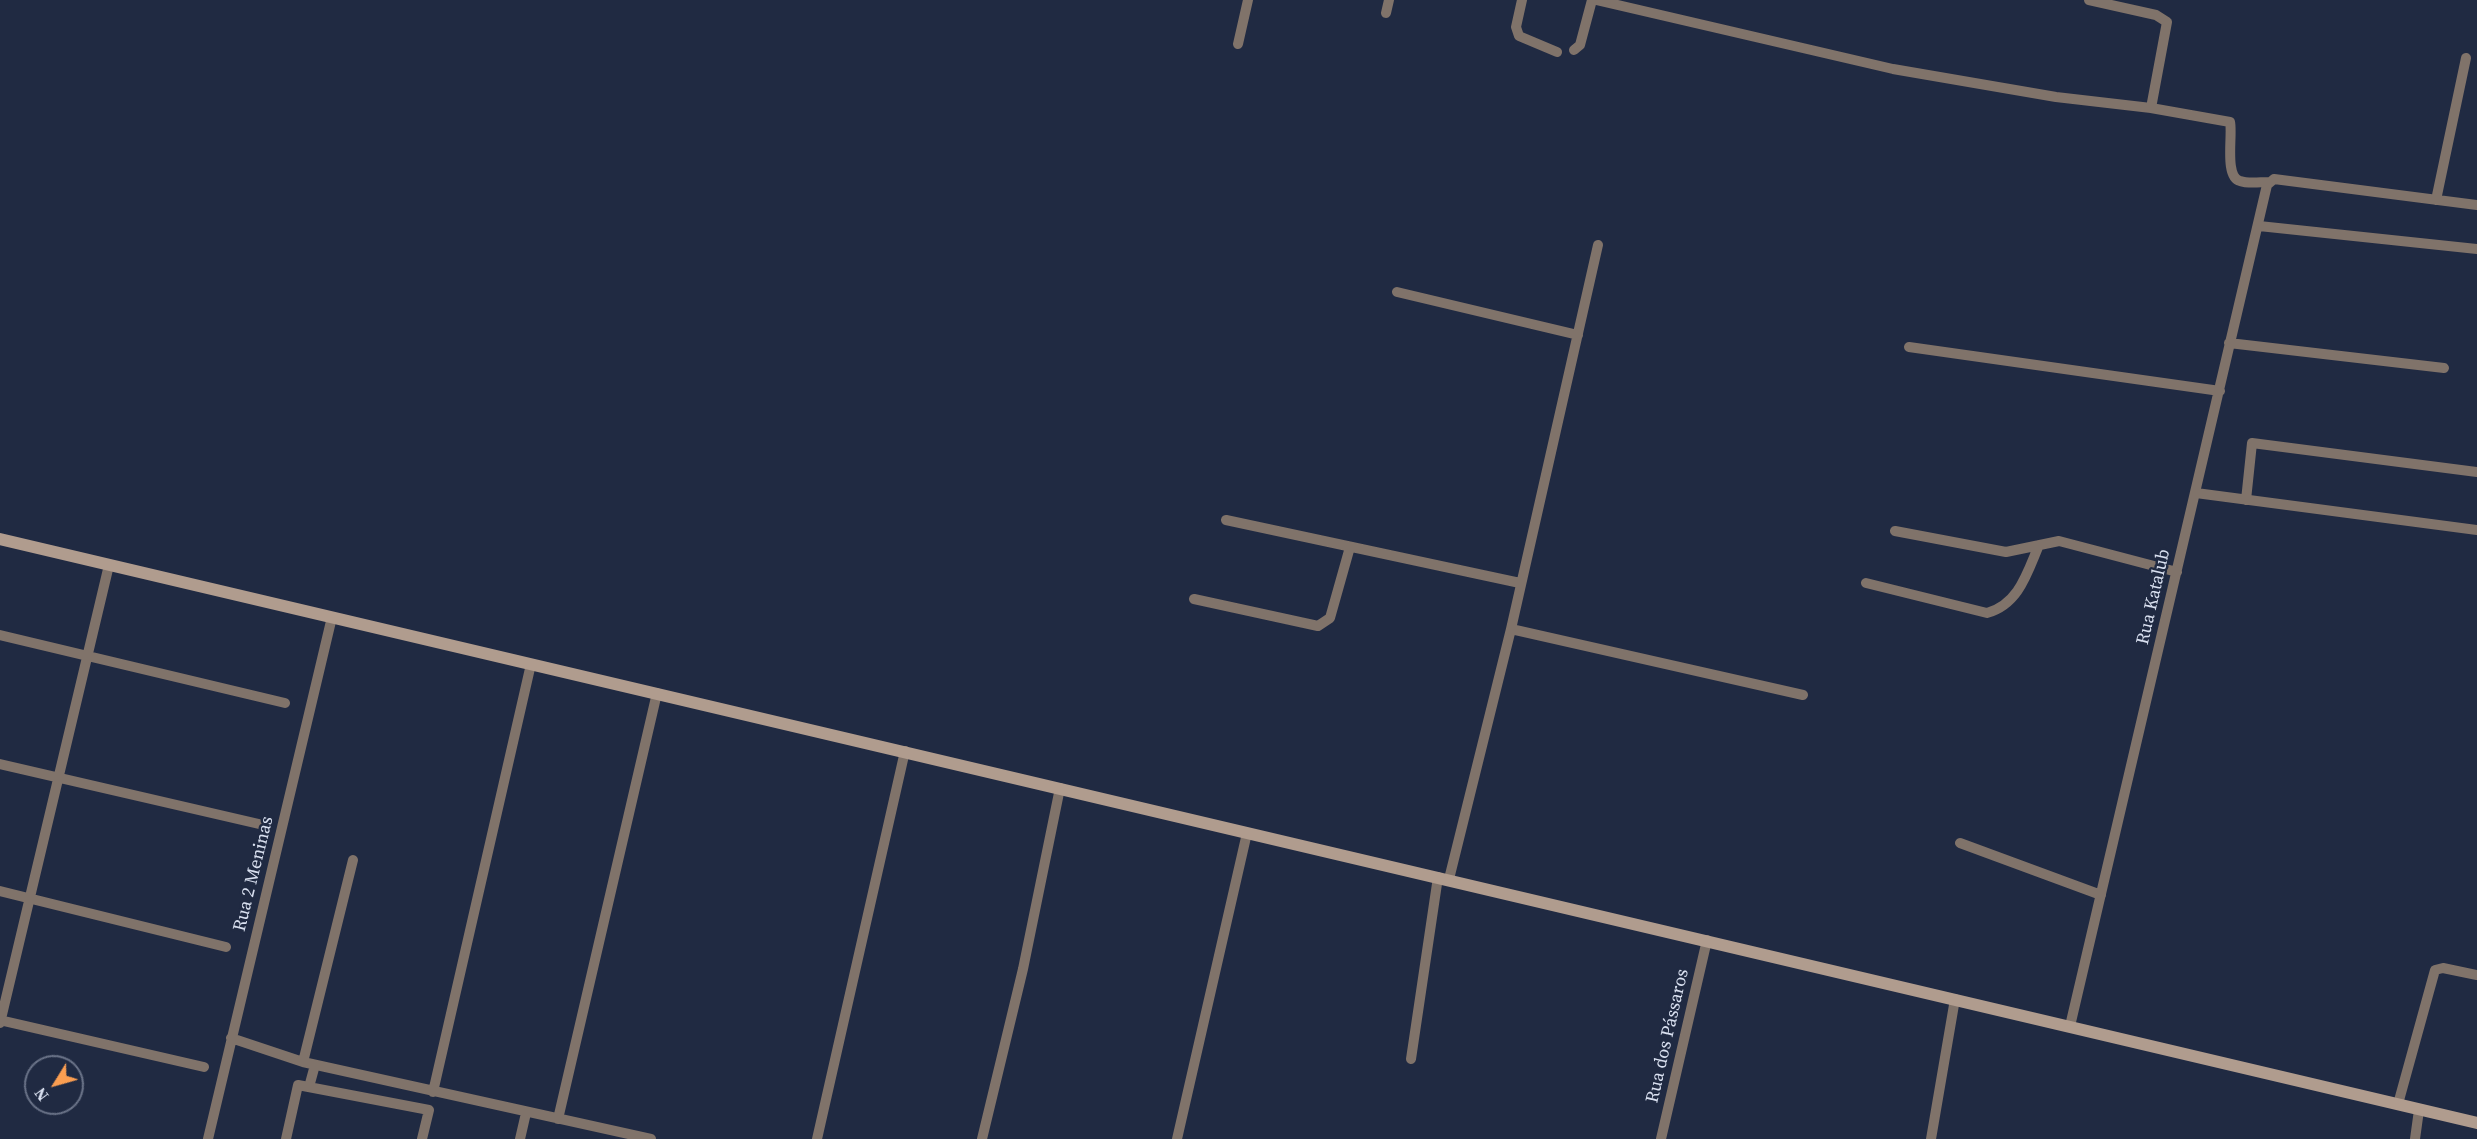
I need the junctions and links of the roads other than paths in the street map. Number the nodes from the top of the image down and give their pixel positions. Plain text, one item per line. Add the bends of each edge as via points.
1 (1248, 0) edge
2 (1389, 0) edge
3 (1522, 0) edge
4 (1594, 0) edge
5 (2089, 0) edge
6 (1386, 13) dead end
7 (1238, 44) dead end
8 (1574, 50) dead end
9 (1557, 51) dead end
10 (2466, 58) dead end
11 (2151, 108) junction
12 (2272, 180) junction
13 (2436, 200) junction
14 (2477, 205) edge
15 (2259, 226) junction
16 (1598, 245) dead end
17 (2477, 249) edge
18 (1397, 291) dead end
19 (1578, 334) junction
20 (2229, 343) junction
21 (1909, 347) dead end
22 (2444, 368) dead end
23 (2220, 391) junction
24 (2477, 472) edge
25 (2196, 493) junction
26 (2246, 500) junction
27 (1226, 520) dead end
28 (2477, 530) edge
29 (1895, 531) dead end
30 (0, 539) edge
31 (2039, 545) junction
32 (1350, 547) junction
33 (109, 565) junction
34 (2177, 573) junction
35 (1520, 583) junction
36 (1866, 583) dead end
37 (1194, 599) dead end
38 (332, 617) junction
39 (1511, 629) junction
40 (0, 635) edge
41 (87, 656) junction
42 (531, 664) junction
43 (657, 693) junction
44 (1803, 695) dead end
45 (285, 703) dead end
46 (905, 751) junction
47 (0, 764) edge
48 (58, 777) junction
49 (1060, 788) junction
50 (259, 824) dead end
51 (1247, 833) junction
52 (1960, 843) dead end
53 (353, 860) dead end
54 (1444, 878) junction
55 (0, 891) edge
56 (2101, 895) junction
57 (30, 898) junction
58 (1707, 940) junction
59 (226, 947) dead end
60 (2477, 975) edge
61 (1955, 999) junction
62 (0, 1021) edge
63 (2070, 1026) junction
64 (231, 1038) junction
65 (1411, 1059) dead end
66 (303, 1062) junction
67 (315, 1065) junction
68 (204, 1067) dead end
69 (309, 1087) junction
70 (433, 1092) junction
71 (2398, 1104) junction
72 (2419, 1110) junction
73 (526, 1113) junction
74 (558, 1119) junction
75 (2477, 1123) edge
76 (207, 1139) edge
77 (286, 1139) edge
78 (422, 1139) edge
79 (520, 1139) edge
80 (651, 1139) edge
81 (817, 1139) edge
82 (982, 1139) edge
83 (1177, 1139) edge
84 (1661, 1139) edge
85 (1931, 1139) edge
86 (2415, 1139) edge

1 - 7 street
2 - 6 street
3 - 9 street via 1516,27 1519,36
4 - 8 street via 1580,45
4 - 11 street via 1893,69 2056,97
5 - 11 street via 2156,15 2167,22
10 - 13 street
11 - 12 street via 2230,122 2230,163 2235,178
12 - 13 street
12 - 15 street, Rua Katalub
13 - 14 street
15 - 17 street
15 - 20 street, Rua Katalub
16 - 19 street
18 - 19 street
19 - 35 street
20 - 22 street
20 - 23 street, Rua Katalub
21 - 23 street
23 - 25 street, Rua Katalub
24 - 26 street via 2252,443
25 - 26 street
25 - 34 street, Rua Katalub
26 - 28 street
27 - 32 street
29 - 31 street via 2006,552
30 - 33 main road
31 - 34 street via 2060,541
31 - 36 street via 2019,593 1998,610 1987,613
32 - 35 street
32 - 37 street via 1330,618 1324,624 1318,626
33 - 38 main road
33 - 41 street
34 - 56 street, Rua Katalub
35 - 39 street
38 - 42 main road
38 - 64 street, Rua 2 Meninas
39 - 44 street
39 - 54 street
40 - 41 street
41 - 45 street
41 - 48 street
42 - 43 main road
42 - 70 street
43 - 46 main road
43 - 74 street
46 - 49 main road
46 - 81 street
47 - 48 street
48 - 50 street
48 - 57 street
49 - 51 main road
49 - 82 street via 1023,969
51 - 54 main road
51 - 83 street
52 - 56 street
53 - 66 street
54 - 58 main road
54 - 65 street
55 - 57 street
56 - 63 street, Rua Katalub
57 - 59 street
57 - 62 street
58 - 61 main road
58 - 84 street, Rua dos Pássaros
60 - 71 street via 2435,970
61 - 63 main road
61 - 85 street
62 - 68 street
63 - 71 main road
64 - 66 street
64 - 76 street, Rua 2 Meninas
66 - 67 street
67 - 69 street
67 - 70 street
69 - 77 street via 298,1085
69 - 78 street via 429,1110
70 - 73 street
71 - 72 main road
72 - 75 main road
72 - 86 street
73 - 74 street
73 - 79 street
74 - 80 street

